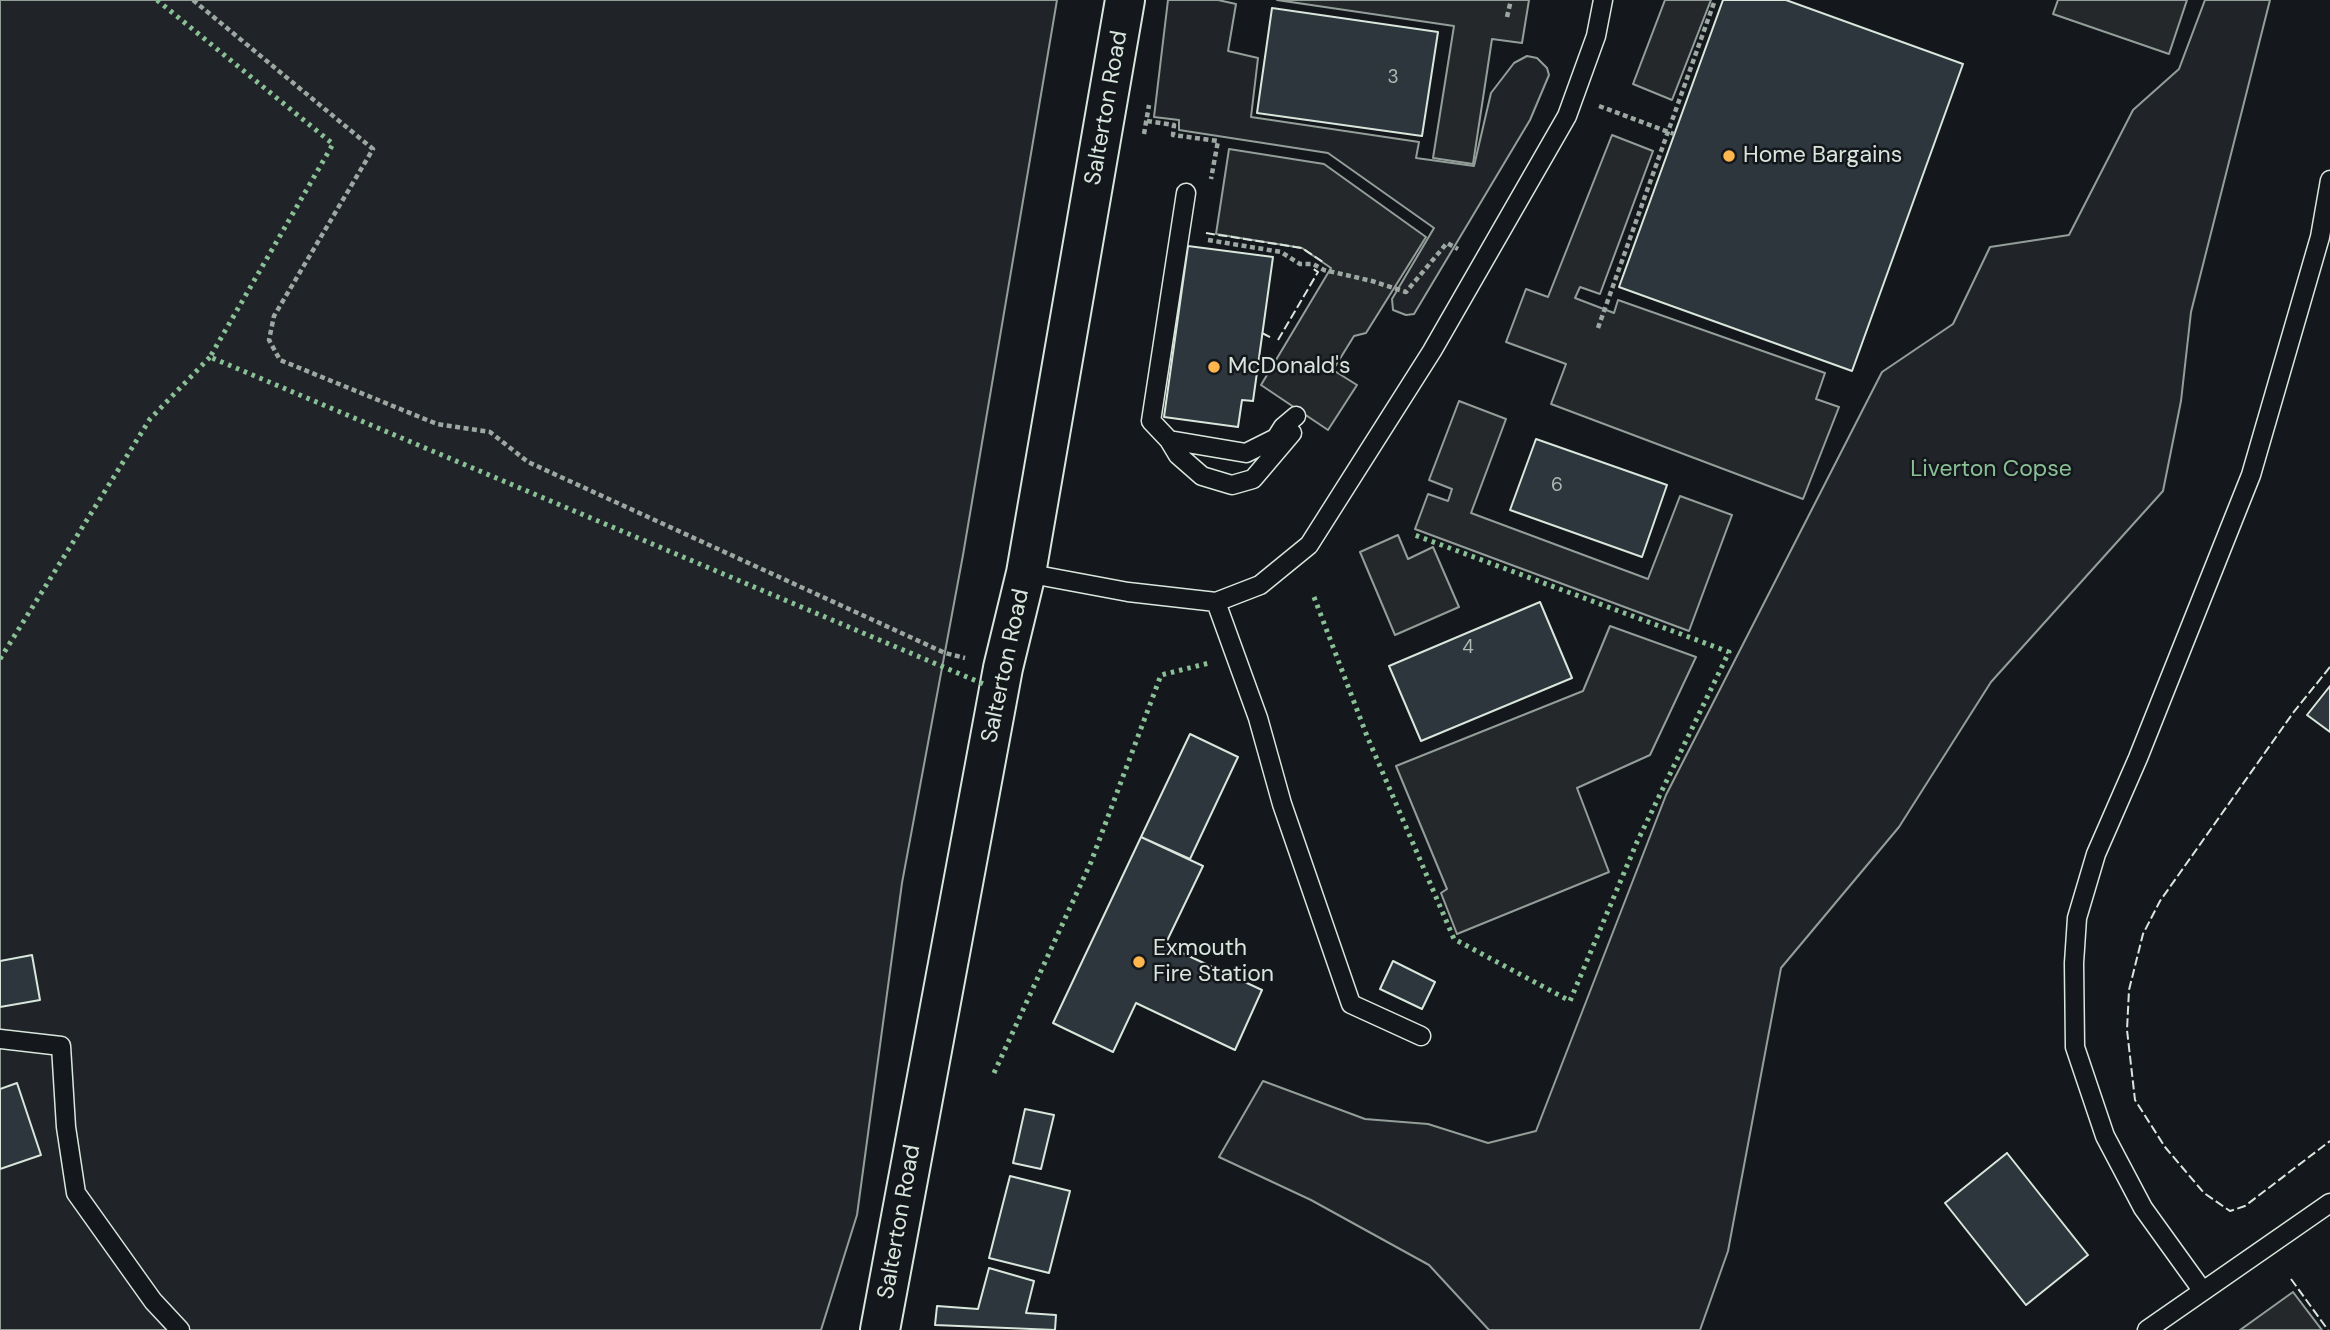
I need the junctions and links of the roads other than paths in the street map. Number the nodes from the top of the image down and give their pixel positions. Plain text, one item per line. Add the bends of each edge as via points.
1 (1125, 0) edge
2 (1603, 0) edge
3 (2330, 180) edge
4 (1186, 193) dead end
5 (1169, 440) junction
6 (1026, 573) junction
7 (1216, 602) junction
8 (1421, 1036) dead end
9 (0, 1039) edge
10 (2330, 1203) edge
11 (2202, 1290) junction
12 (180, 1330) edge
13 (880, 1330) edge
14 (2147, 1330) edge

1 - 6 main road, Salterton Road
2 - 7 lane via 1597,36 1567,116 1354,477 1309,545 1260,584
3 - 11 lane via 2320,237 2251,475 2096,854 2077,918 2075,1047 2092,1098 2105,1136 2143,1208
4 - 5 lane via 1152,421
5 - 5 lane via 1246,453 1276,438 1296,416 1292,433 1272,459 1253,479 1232,485 1202,476 1178,455
6 - 7 lane
6 - 13 main road, Salterton Road via 1003,668
7 - 8 lane via 1352,1004
9 - 12 lane via 61,1046 76,1193
10 - 11 lane
11 - 14 lane

